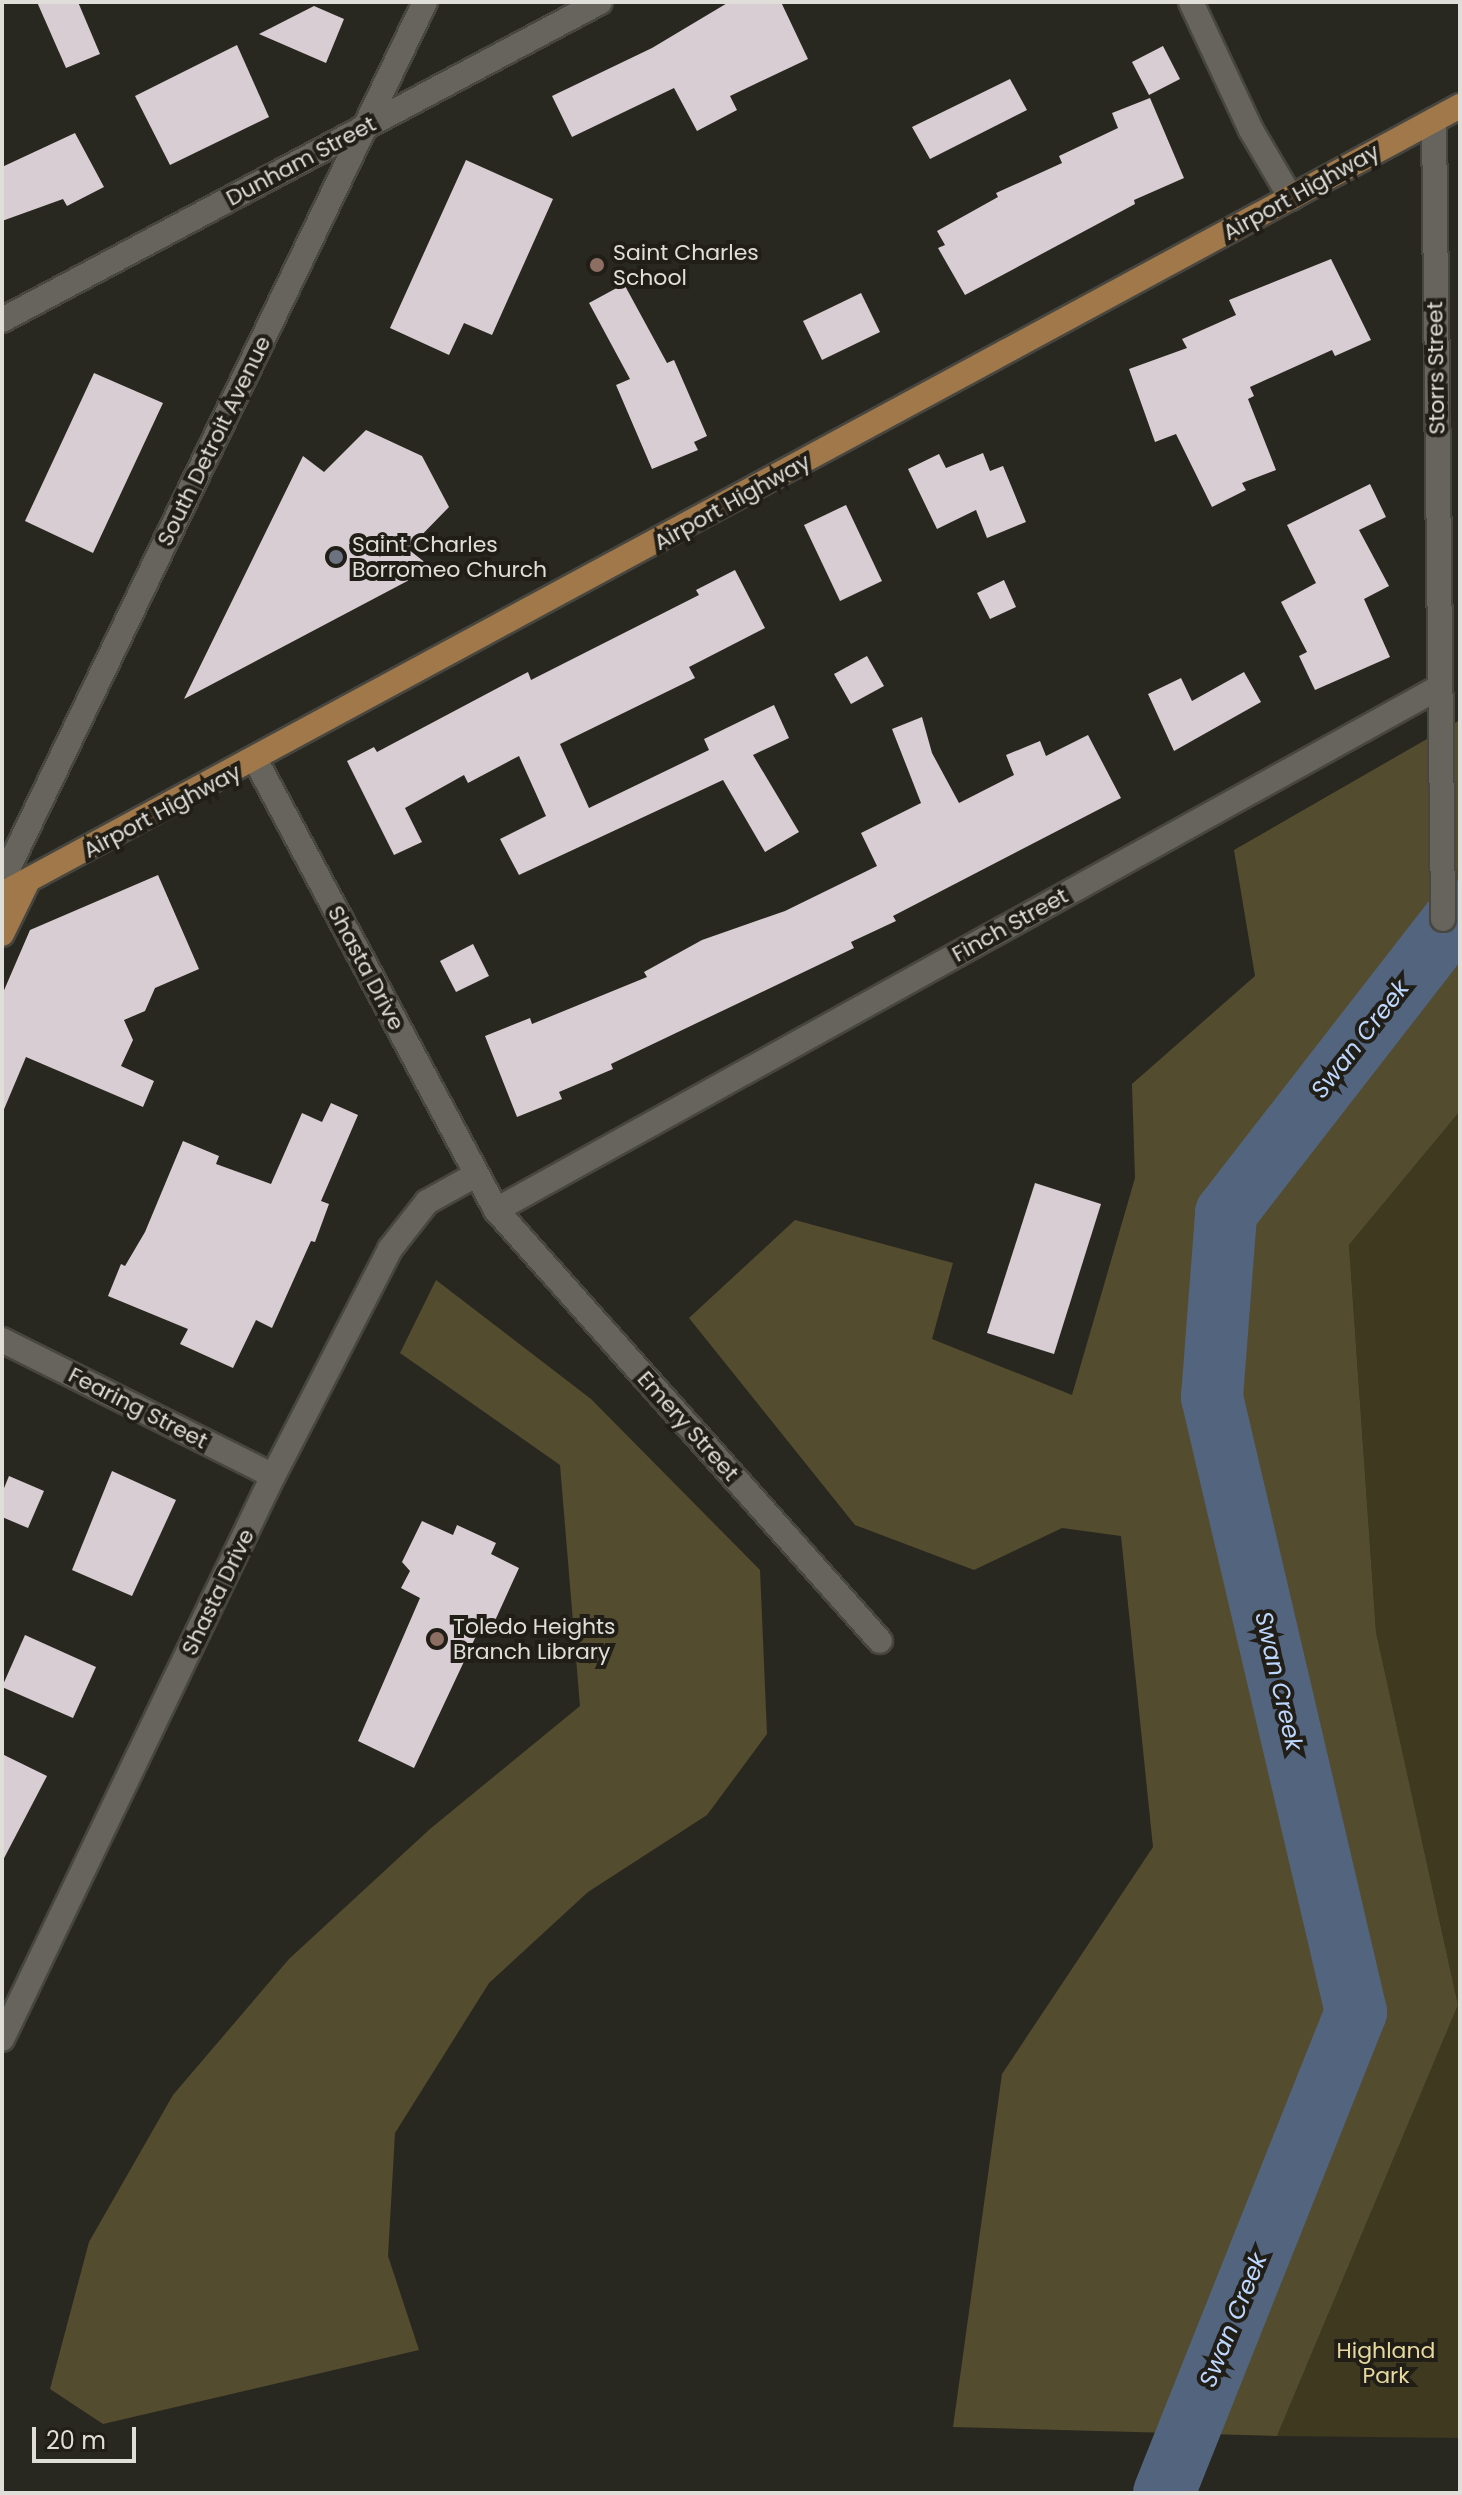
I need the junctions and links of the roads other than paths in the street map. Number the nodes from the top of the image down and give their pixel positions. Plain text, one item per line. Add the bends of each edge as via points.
1 (425, 2) edge
2 (600, 2) edge
3 (1191, 2) edge
4 (1460, 106) edge
5 (1434, 120) junction
6 (365, 127) junction
7 (1291, 198) junction
8 (2, 320) edge
9 (1450, 610) edge
10 (1440, 687) junction
11 (256, 761) junction
12 (2, 881) edge
13 (28, 881) junction
14 (2, 894) edge
15 (1443, 919) dead end
16 (2, 934) edge
17 (474, 1176) junction
18 (496, 1210) junction
19 (2, 1340) edge
20 (273, 1476) junction
21 (880, 1641) dead end
22 (2, 2039) edge

1 - 6 street, South Detroit Avenue
2 - 6 street, Dunham Street
3 - 7 street via 1251,130
4 - 5 main road, Airport Highway
5 - 7 main road, Airport Highway
5 - 9 street, Storrs Street
6 - 8 street, Dunham Street
6 - 12 street, South Detroit Avenue
7 - 11 main road, Airport Highway
9 - 10 street
10 - 15 street
10 - 18 street, Finch Street
11 - 13 main road, Airport Highway
11 - 17 street, Shasta Drive
13 - 14 main road, Airport Highway
13 - 16 main road
17 - 18 street, Shasta Drive
17 - 20 street, Shasta Drive via 427,1202 390,1249
18 - 21 street, Emery Street
19 - 20 street, Fearing Street
20 - 22 street, Shasta Drive

